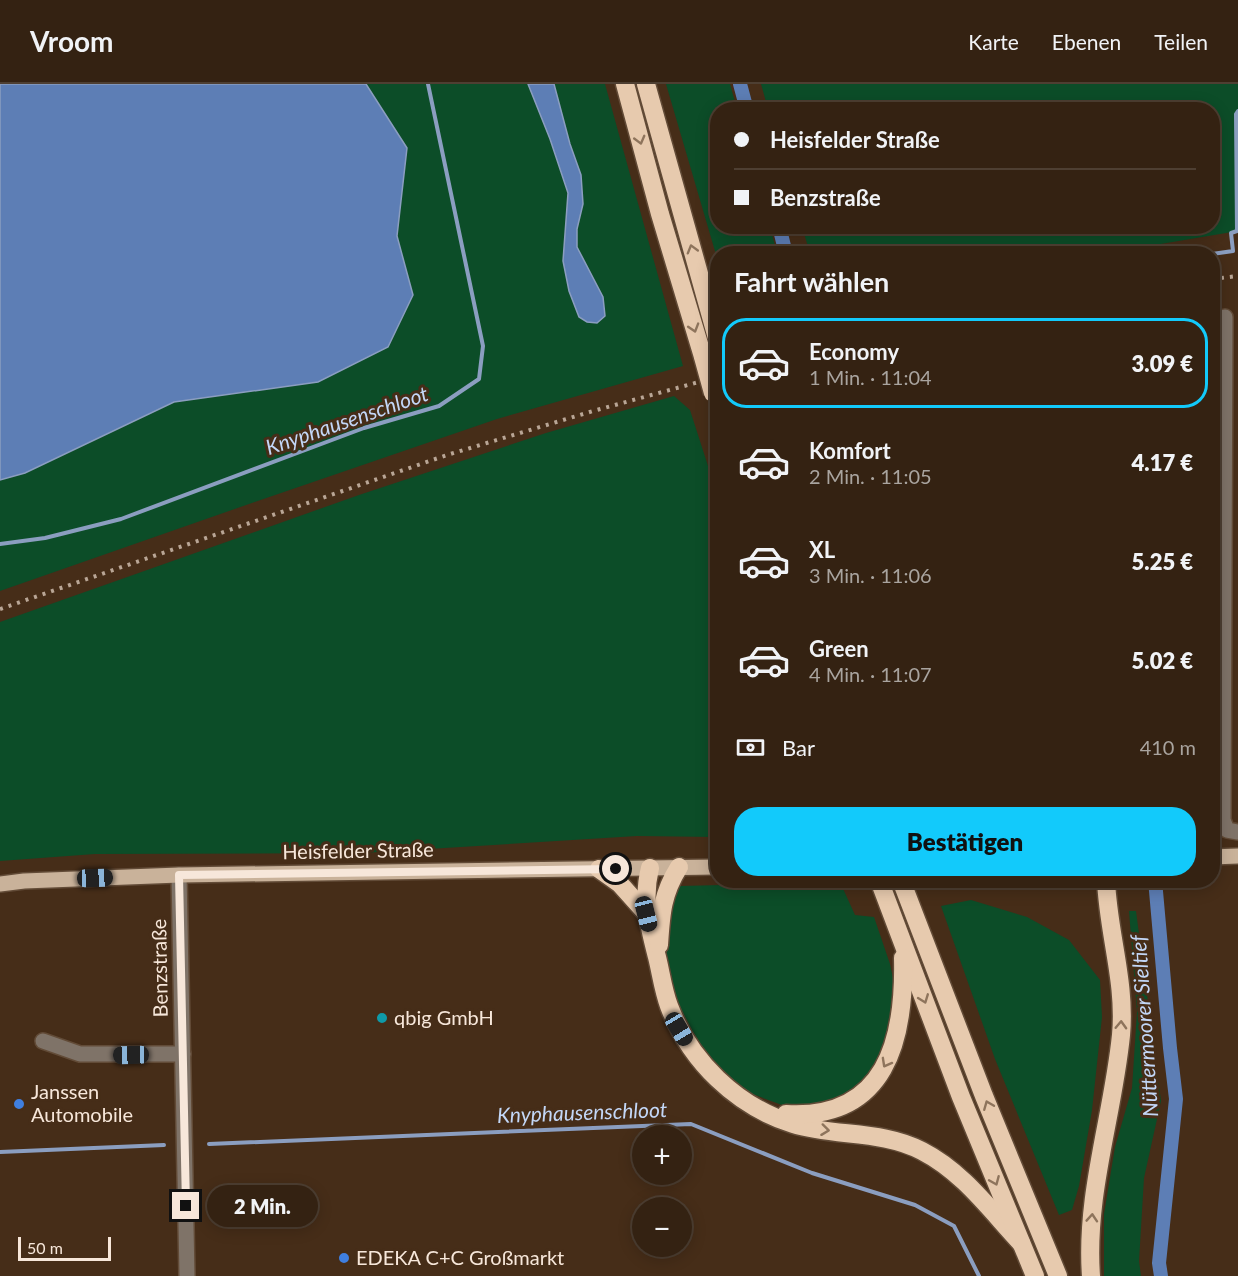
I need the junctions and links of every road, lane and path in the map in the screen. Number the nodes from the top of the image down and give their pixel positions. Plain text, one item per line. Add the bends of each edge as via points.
1 (625, 84) edge
2 (646, 84) edge
3 (710, 313) edge
4 (1225, 317) dead end
5 (710, 382) edge
6 (1231, 449) edge
7 (1238, 832) edge
8 (1238, 856) edge
9 (1220, 857) edge
10 (679, 867) junction
11 (710, 867) edge
12 (650, 868) junction
13 (599, 869) junction
14 (179, 875) junction
15 (0, 884) edge
16 (882, 888) edge
17 (904, 888) edge
18 (1106, 888) edge
19 (646, 914) junction
20 (903, 944) junction
21 (659, 964) junction
22 (43, 1041) dead end
23 (183, 1054) junction
24 (769, 1113) junction
25 (1021, 1243) junction
26 (187, 1276) edge
27 (1035, 1276) edge
28 (1058, 1276) edge
29 (1091, 1276) edge

1 -> 5 highway, bridge
3 -> 2 highway
4 - 6 street
6 - 7 street via 1223,820 1227,830
8 - 9 main road
10 - 11 main road, Heisfelder Straße
10 - 12 main road, Heisfelder Straße
10 - 21 highway via 664,898
12 - 13 main road, Heisfelder Straße
12 - 19 highway
13 - 14 main road, Heisfelder Straße
13 - 19 highway via 620,884
14 - 15 main road, Heisfelder Straße
14 - 23 street, Benzstraße
16 - 20 highway
28 -> 17 highway
29 -> 18 highway via 1091,1214 1121,1033 1122,996
19 - 21 highway
20 -> 24 highway via 898,1033 879,1076 835,1109 812,1115
20 -> 25 highway
21 - 24 highway via 672,1014 702,1063 732,1092
22 - 23 street via 80,1054
23 - 26 street, Benzstraße
24 -> 25 highway via 793,1124 880,1138 920,1150 967,1182
25 - 27 highway

